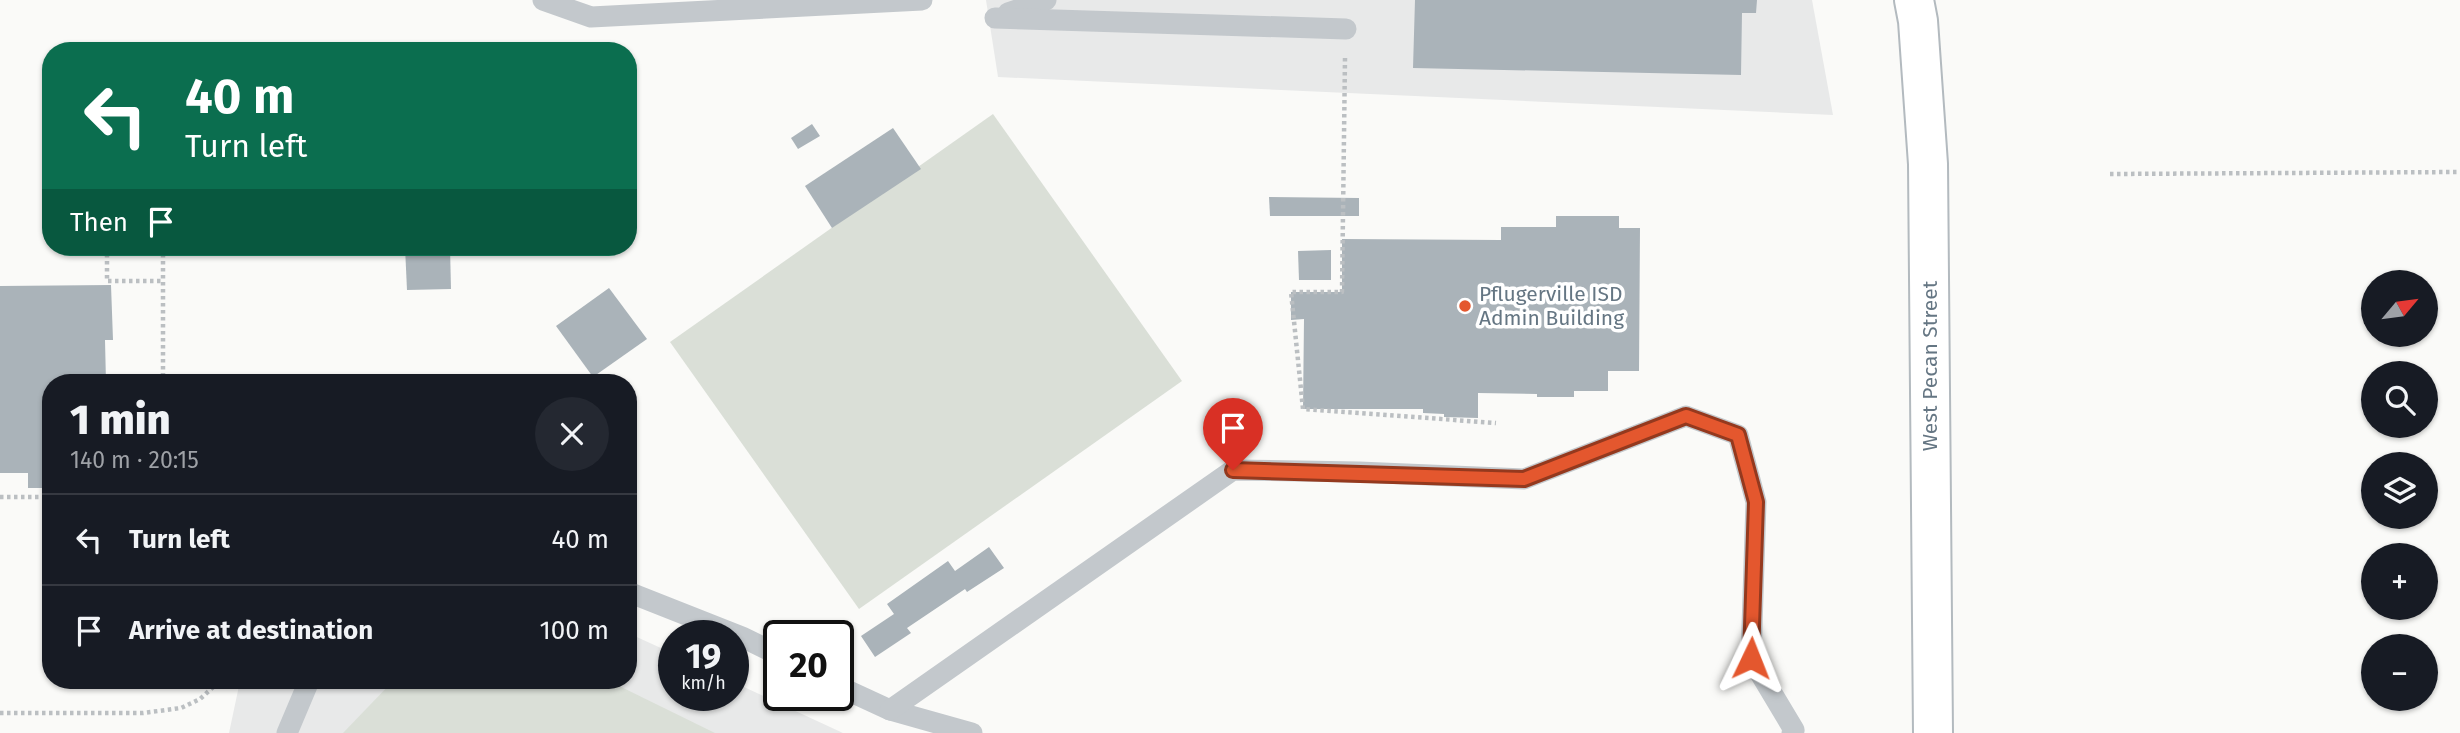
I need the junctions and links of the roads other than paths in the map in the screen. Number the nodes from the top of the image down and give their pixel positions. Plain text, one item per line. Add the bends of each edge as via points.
1 (543, 0) edge
2 (922, 0) edge
3 (1046, 0) edge
4 (1914, 0) edge
5 (993, 9) edge
6 (1346, 29) road end
7 (637, 596) edge
8 (763, 647) edge
9 (306, 689) edge
10 (854, 693) edge
11 (890, 710) junction
12 (287, 733) edge
13 (972, 733) edge
14 (1792, 733) edge
15 (1933, 733) edge

1 - 2 lane via 591,17
3 - 5 lane
4 - 15 main road, West Pecan Street via 1928,164
5 - 6 lane
7 - 8 lane
9 - 12 lane
10 - 11 lane
11 - 13 lane
11 - 14 lane via 1233,470 1524,479 1686,416 1738,435 1756,502 1751,658

